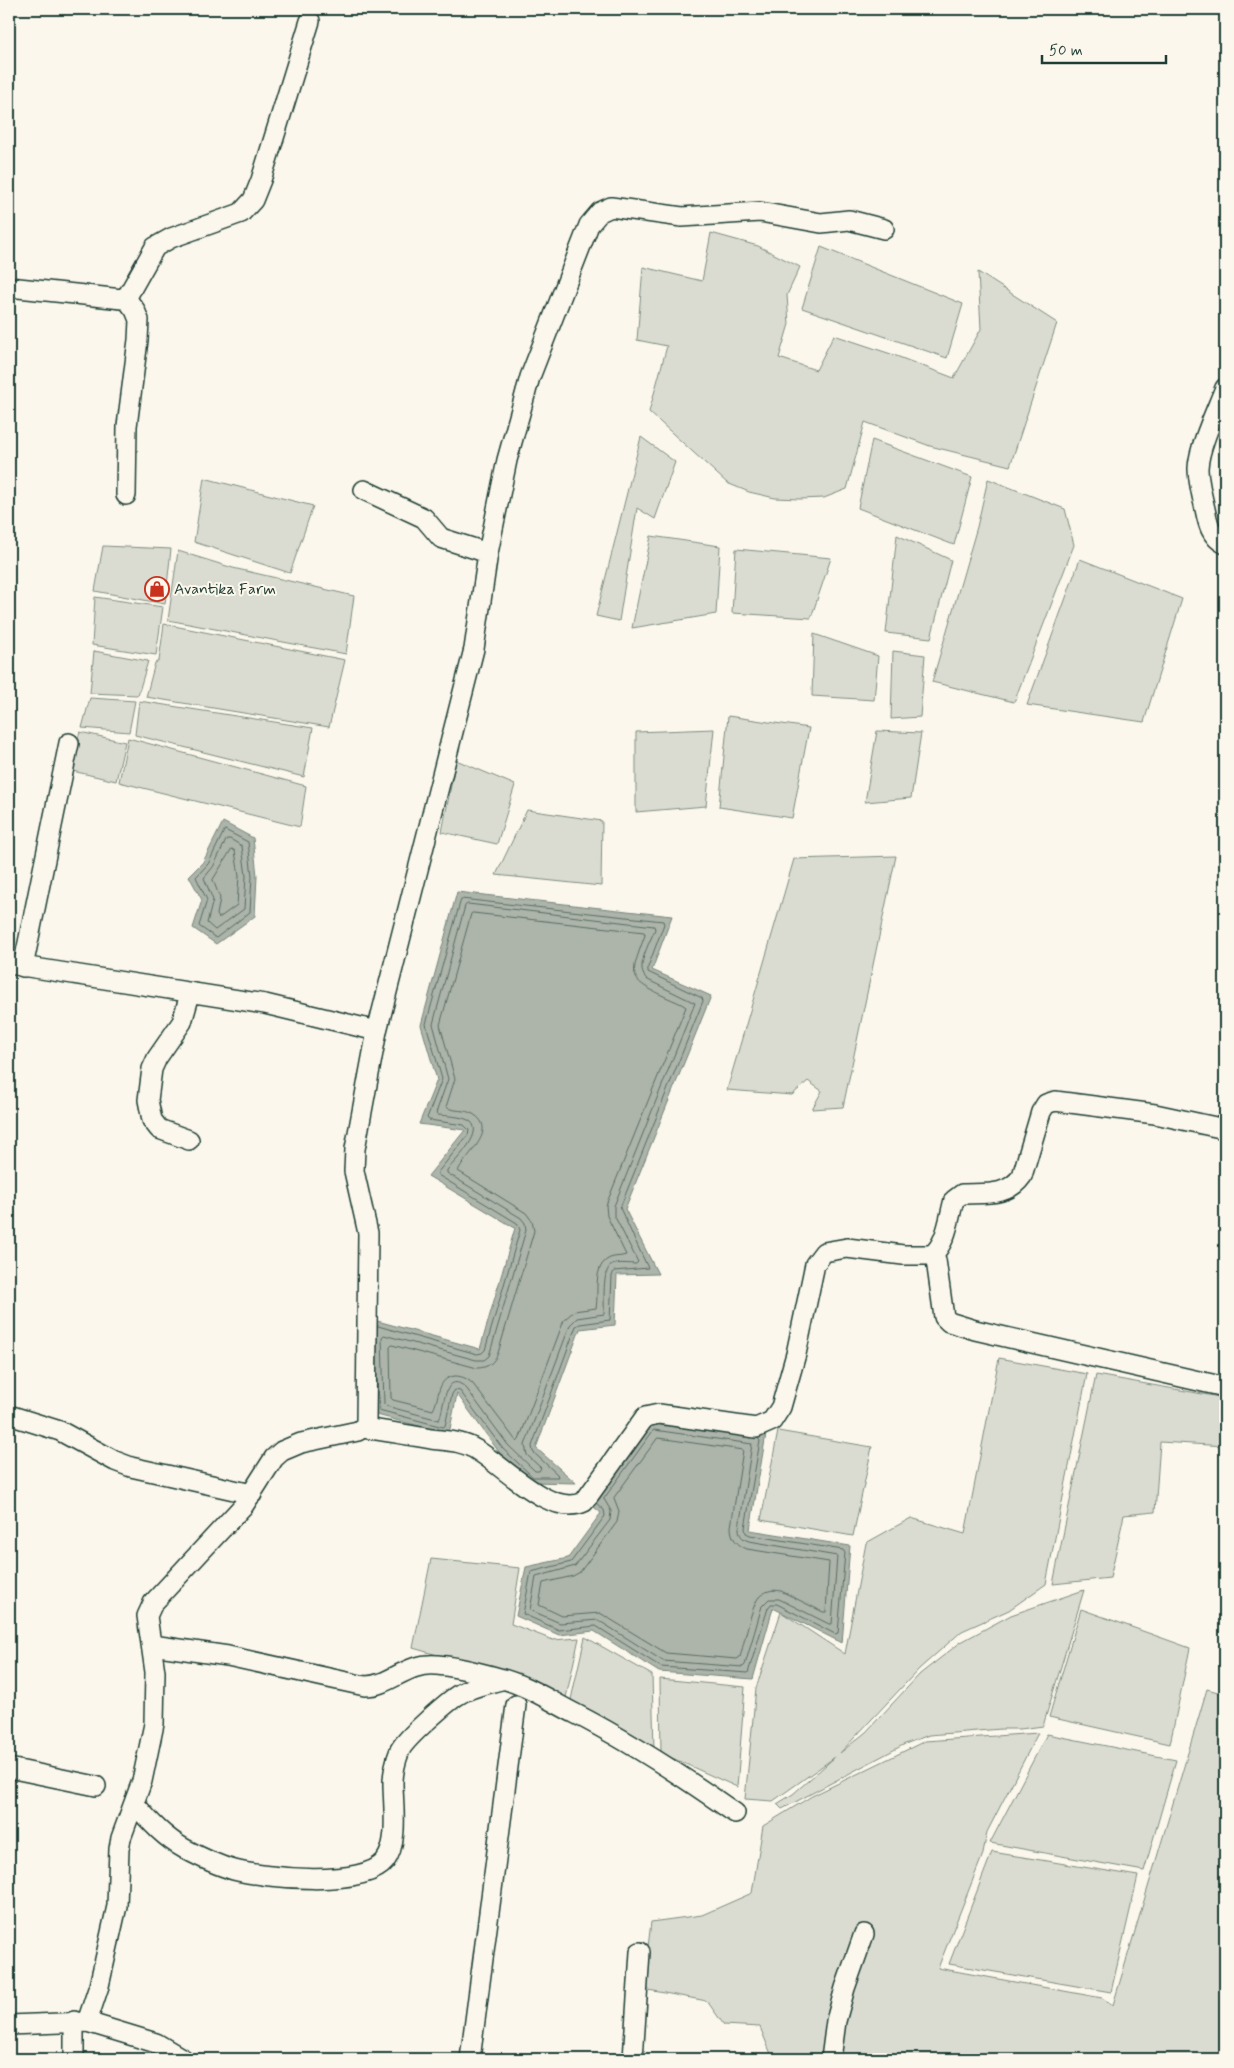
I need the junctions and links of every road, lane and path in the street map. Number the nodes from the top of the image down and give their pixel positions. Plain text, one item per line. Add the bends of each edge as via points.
1 (310, 21) dead end
2 (884, 229) dead end
3 (9, 287) edge
4 (125, 297) junction
5 (1225, 388) edge
6 (364, 490) dead end
7 (126, 495) dead end
8 (1225, 544) edge
9 (488, 553) junction
10 (69, 743) dead end
11 (16, 966) edge
12 (190, 994) junction
13 (377, 1031) junction
14 (1225, 1129) edge
15 (189, 1140) dead end
16 (932, 1255) junction
17 (1225, 1387) edge
18 (9, 1415) edge
19 (363, 1428) junction
20 (252, 1494) junction
21 (152, 1646) junction
22 (501, 1680) junction
23 (516, 1705) dead end
24 (9, 1768) edge
25 (96, 1786) dead end
26 (135, 1804) junction
27 (735, 1814) dead end
28 (864, 1934) dead end
29 (640, 1952) dead end
30 (81, 2021) junction
31 (9, 2025) edge
32 (74, 2059) edge
33 (183, 2059) edge
34 (470, 2059) edge
35 (633, 2059) edge
36 (831, 2059) edge

1 - 4 street via 261,180 248,208 155,247
2 - 9 street via 849,220 821,223 760,212 687,217 611,207 600,212 587,230 530,376 507,460
3 - 4 street via 118,299
4 - 7 street via 139,320 127,426
5 - 8 street via 1198,466 1208,525
6 - 9 street via 424,518 441,538
9 - 13 street via 480,618 467,678
10 - 11 street
11 - 12 street
12 - 13 street via 265,1004
12 - 15 street via 182,1022 152,1069 148,1100 152,1120 158,1129
13 - 19 street via 355,1149 354,1172 368,1233 366,1422
14 - 16 street via 1155,1114 1050,1102 1041,1112 1022,1176 1001,1192 957,1196 943,1240
16 - 17 street via 936,1260 942,1314 949,1322
16 - 19 street via 848,1248 824,1252 815,1264 796,1354 781,1407 772,1421 756,1428 659,1414 644,1417 584,1502 577,1505 568,1506 529,1489 465,1444
18 - 20 street via 60,1431 131,1467
19 - 20 street via 301,1443 282,1451 274,1458
20 - 21 street via 152,1603 146,1616
21 - 22 street via 228,1656 365,1686 380,1684 413,1667 430,1665 462,1669
21 - 26 street via 154,1724
22 - 26 street via 459,1694 401,1748 393,1780 392,1845 387,1859 376,1869 336,1878 309,1879 234,1870 186,1849 153,1826
22 - 27 street via 521,1685 616,1735 695,1784
23 - 34 street
24 - 25 street
26 - 30 street via 120,1844 117,1906 99,1986
28 - 36 street via 836,2021
29 - 35 street
30 - 31 street
30 - 32 street
30 - 33 street via 156,2043

